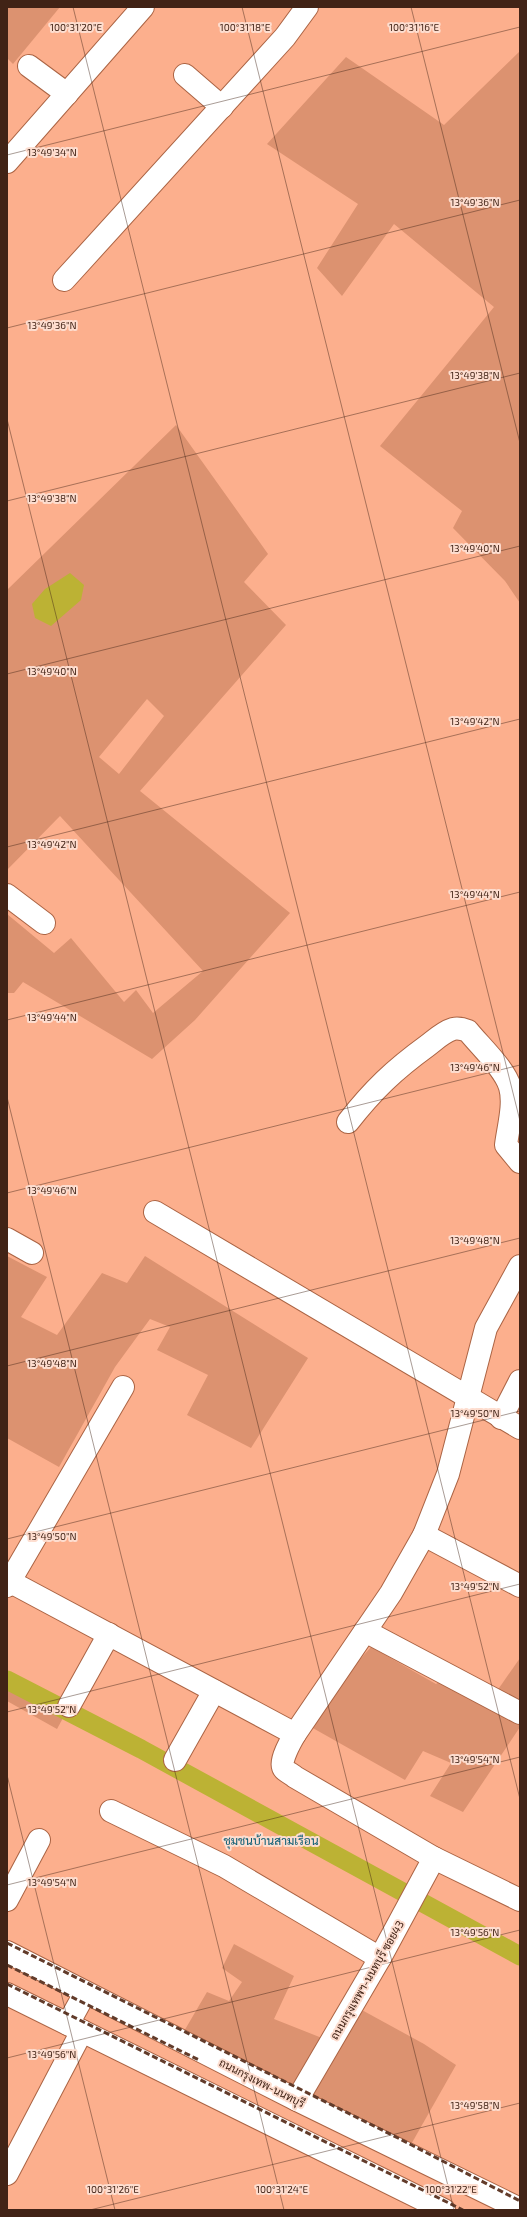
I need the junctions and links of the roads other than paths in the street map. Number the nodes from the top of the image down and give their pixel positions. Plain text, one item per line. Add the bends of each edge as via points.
1 (143, 7) edge
2 (307, 7) edge
3 (29, 66) dead end
4 (185, 75) dead end
5 (67, 94) junction
6 (222, 107) junction
7 (7, 162) edge
8 (64, 280) dead end
9 (7, 895) edge
10 (44, 923) dead end
11 (348, 1122) dead end
12 (520, 1162) edge
13 (155, 1212) dead end
14 (7, 1239) edge
15 (32, 1253) dead end
16 (520, 1266) edge
17 (520, 1381) edge
18 (123, 1387) dead end
19 (467, 1398) junction
20 (501, 1418) junction
21 (520, 1428) edge
22 (424, 1535) junction
23 (8, 1582) edge
24 (520, 1586) edge
25 (365, 1631) junction
26 (108, 1634) junction
27 (214, 1691) junction
28 (69, 1706) dead end
29 (520, 1713) edge
30 (295, 1734) junction
31 (175, 1760) dead end
32 (110, 1811) dead end
33 (39, 1840) dead end
34 (434, 1858) junction
35 (7, 1900) edge
36 (520, 1900) edge
37 (7, 1952) edge
38 (380, 1958) junction
39 (85, 1993) junction
40 (7, 1994) edge
41 (75, 2027) junction
42 (297, 2100) junction
43 (7, 2174) edge
44 (520, 2209) edge
45 (444, 2210) edge

1 - 5 street
2 - 6 street via 285,37
3 - 5 street
4 - 6 street
5 - 7 street
6 - 8 street
9 - 10 street
11 - 12 street via 368,1096 396,1068 441,1035 453,1029 461,1029 468,1031 507,1079 511,1089 511,1101 506,1145
13 - 19 street via 336,1317
14 - 15 street
16 - 19 street via 486,1328
17 - 20 street
18 - 23 street
19 - 20 street
19 - 22 street via 448,1474
20 - 21 street
22 - 24 street
22 - 25 street via 391,1593
23 - 26 street
25 - 29 street
25 - 30 street
26 - 27 street
26 - 28 street
27 - 30 street
27 - 31 street
30 - 34 street via 285,1754 283,1769
32 - 38 street via 224,1866
33 - 35 street
34 - 36 street
34 - 38 street, ถนนกรุงเทพฯ-นนทบุรี ซอย43
37 - 39 street, ถนนกรุงเทพ-นนทบุรี
38 - 42 street, ถนนกรุงเทพฯ-นนทบุรี ซอย43
39 - 41 street
39 - 42 street, ถนนกรุงเทพ-นนทบุรี
40 - 41 street
41 - 43 street
41 - 45 street
42 - 44 street, ถนนกรุงเทพ-นนทบุรี

